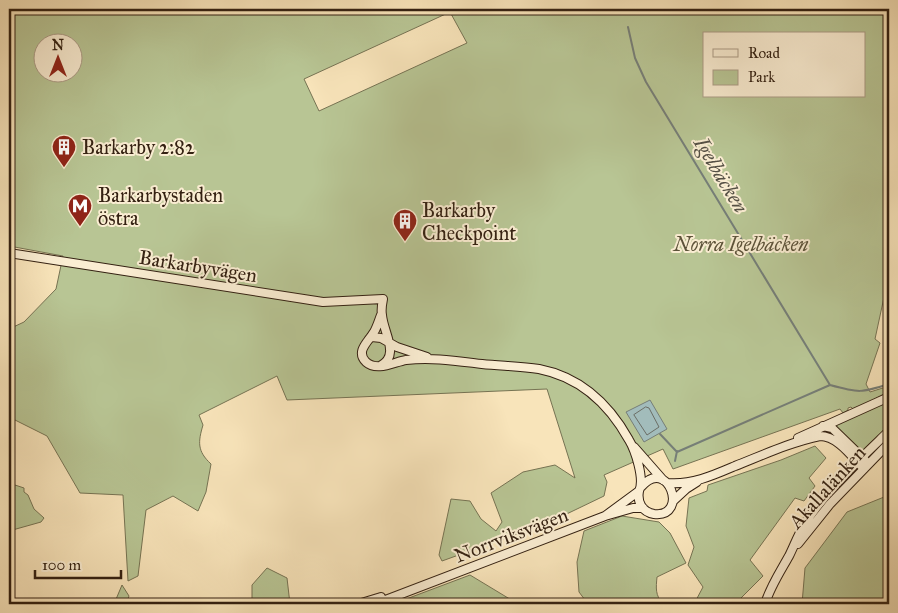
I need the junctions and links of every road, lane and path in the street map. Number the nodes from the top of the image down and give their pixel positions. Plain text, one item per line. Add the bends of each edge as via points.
1 (9, 253) edge
2 (381, 314) junction
3 (368, 340) junction
4 (388, 343) junction
5 (431, 359) junction
6 (380, 366) junction
7 (889, 397) edge
8 (823, 426) junction
9 (889, 431) edge
10 (889, 443) edge
11 (631, 444) junction
12 (782, 447) junction
13 (860, 460) junction
14 (866, 466) junction
15 (703, 479) junction
16 (666, 482) junction
17 (640, 489) junction
18 (673, 501) junction
19 (643, 508) junction
20 (605, 516) junction
21 (790, 554) junction
22 (428, 583) junction
23 (358, 604) edge
24 (375, 604) edge
25 (765, 604) edge

1 - 2 street, Barkarbyvägen via 323,302 383,299
2 - 3 street
2 - 4 street
3 - 4 street via 381,338
3 - 6 street via 362,349 364,358 370,365
4 - 5 street
4 - 6 street via 390,357
5 - 6 street via 405,360
5 - 11 street via 531,368 559,375 596,397 615,417
7 - 8 street
8 - 12 street
8 - 13 street via 832,428
9 - 13 street, Akallalänken
10 - 14 street, Akallalänken
11 - 16 street
11 - 17 street via 639,470
12 - 13 street via 825,436
12 - 15 street
13 - 14 street
13 - 21 street, Akallalänken via 817,506
14 - 21 street, Akallalänken
15 - 16 street via 685,483
15 - 18 street
16 - 17 street via 654,479 644,483
16 - 18 street via 673,492
17 - 19 street via 639,500
17 - 20 street, Norrviksvägen
18 - 19 street via 667,510 657,514
19 - 20 street, Norrviksvägen
20 - 22 street, Norrviksvägen
21 - 25 street, Akallalänken
22 - 23 street, Norrviksvägen
22 - 24 street, Norrviksvägen

